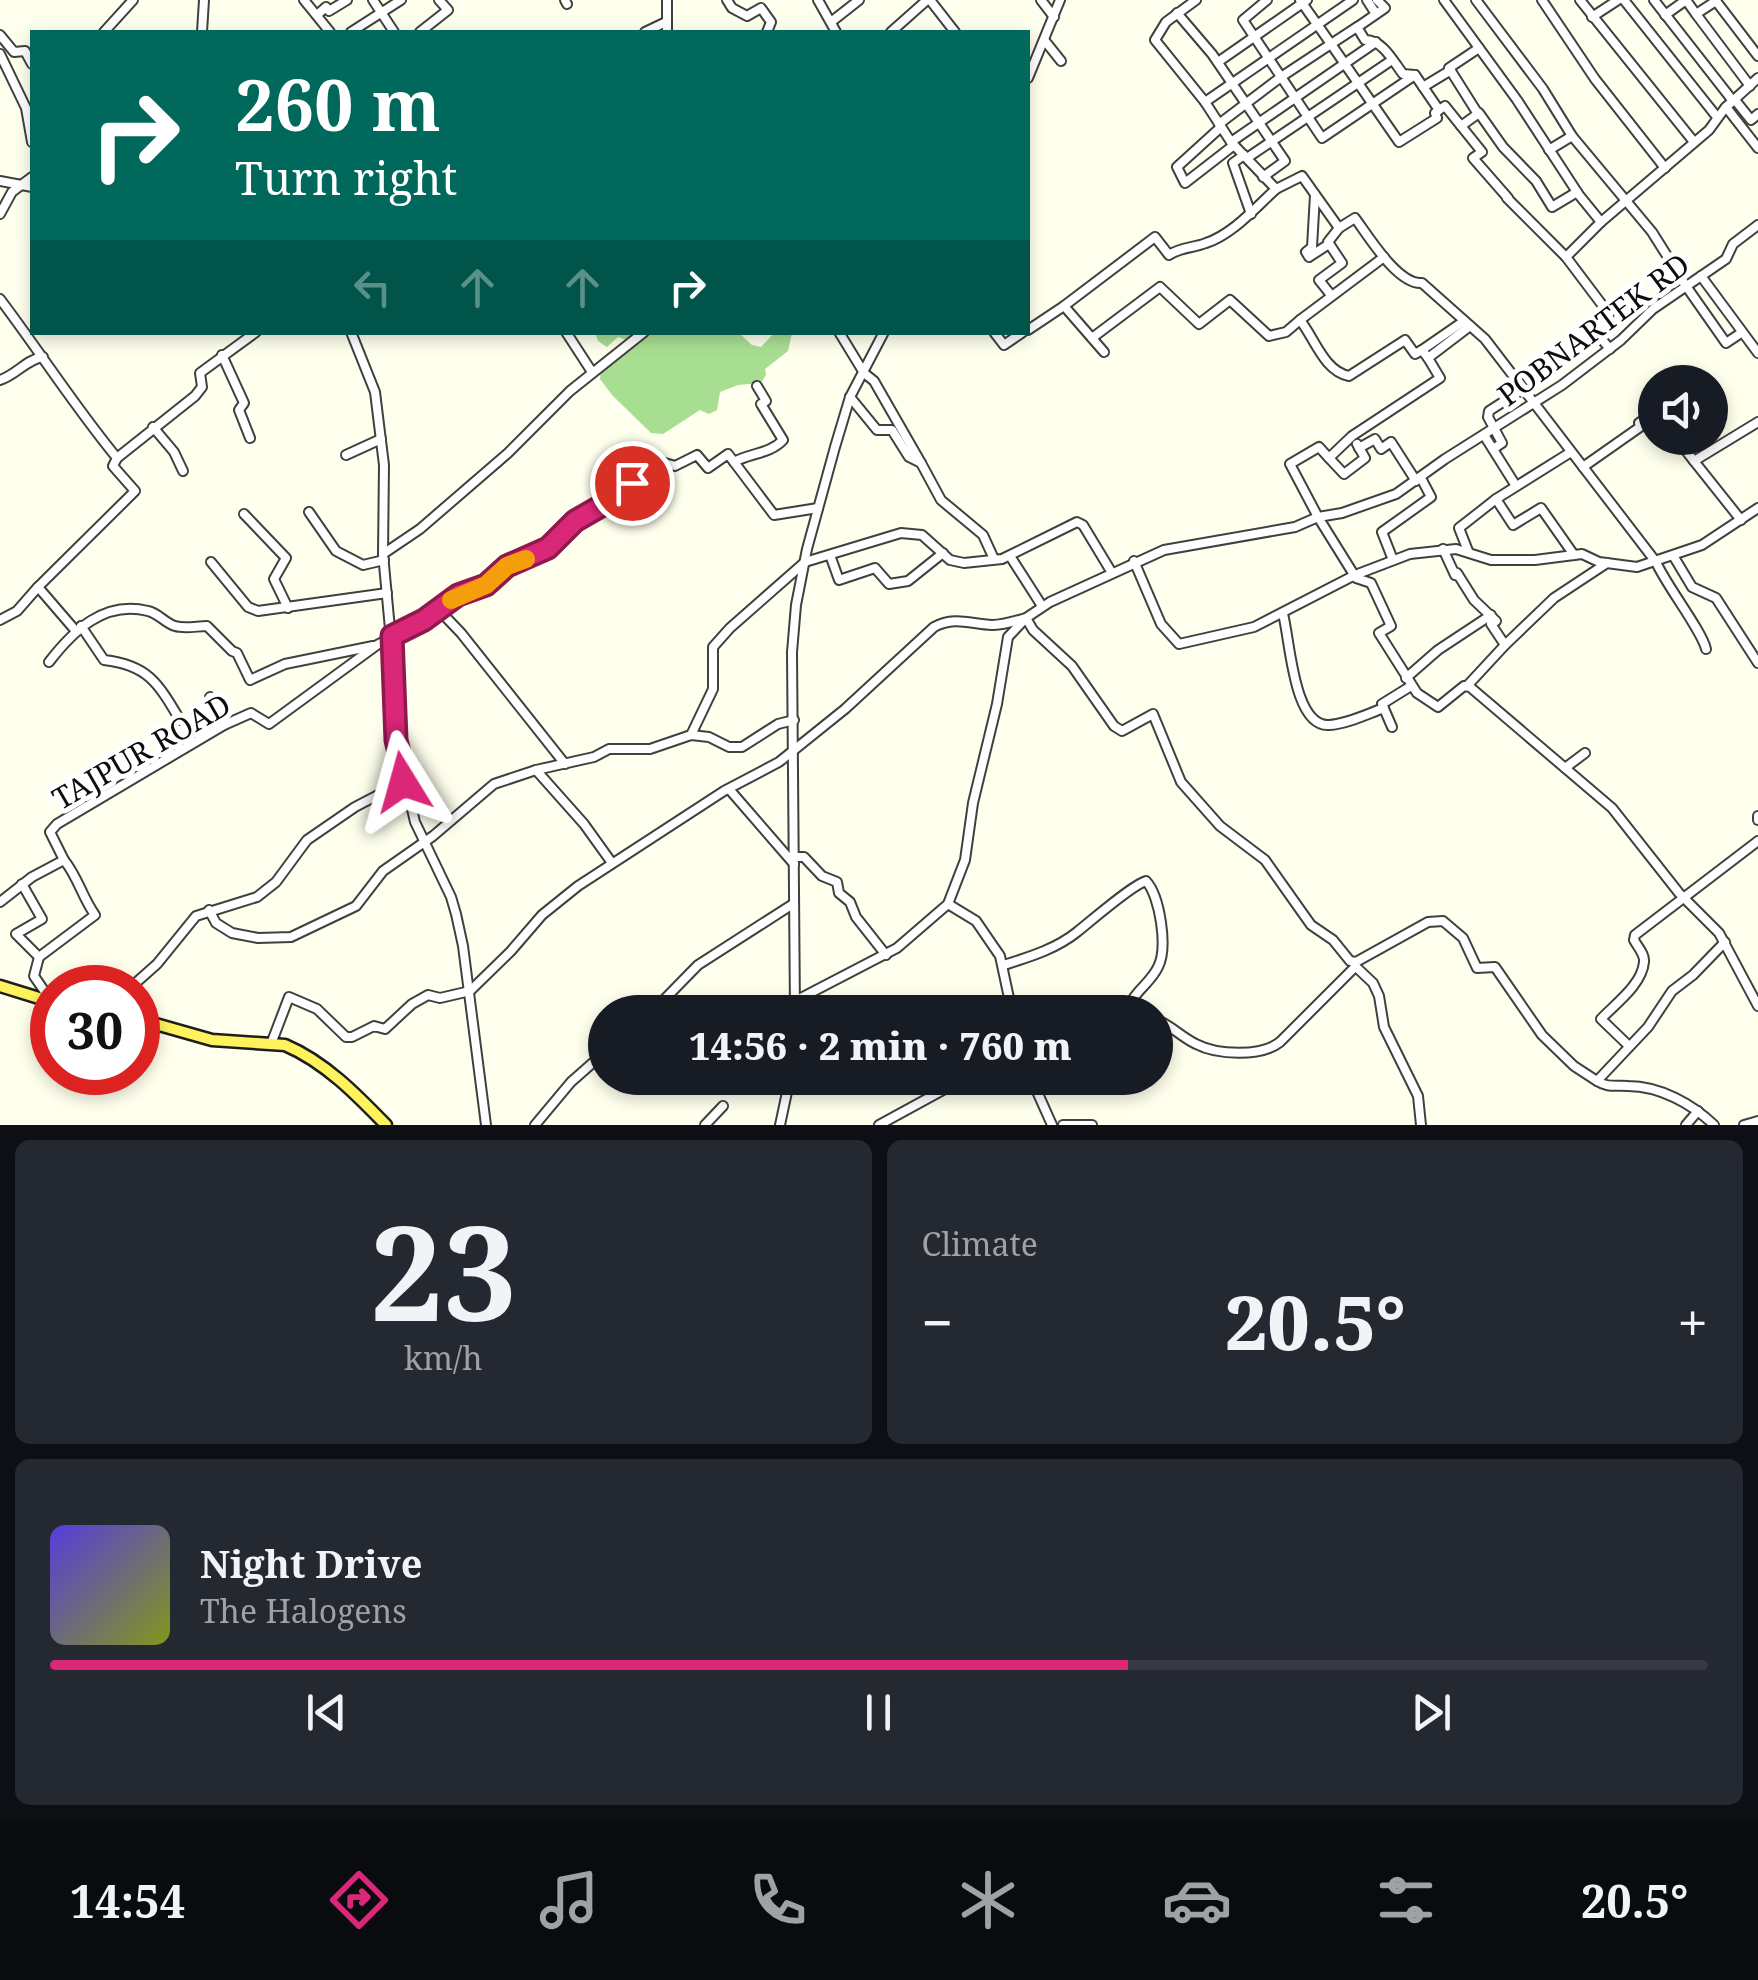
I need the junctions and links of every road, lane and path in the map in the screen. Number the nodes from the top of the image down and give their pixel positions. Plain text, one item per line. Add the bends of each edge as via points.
1 (132, 0) edge
2 (204, 0) edge
3 (304, 0) edge
4 (347, 0) edge
5 (374, 0) edge
6 (400, 0) edge
7 (439, 0) edge
8 (667, 0) edge
9 (726, 0) edge
10 (818, 0) edge
11 (859, 0) edge
12 (929, 0) edge
13 (1041, 0) edge
14 (1060, 0) edge
15 (1196, 0) edge
16 (1267, 0) edge
17 (1353, 0) edge
18 (1367, 0) edge
19 (1395, 0) edge
20 (1444, 0) edge
21 (1476, 0) edge
22 (1542, 0) edge
23 (1621, 0) edge
24 (1654, 0) edge
25 (1303, 1) edge
26 (1582, 1) edge
27 (1379, 5) edge
28 (1177, 10) junction
29 (382, 13) junction
30 (1696, 14) junction
31 (316, 15) junction
32 (1666, 15) junction
33 (1592, 17) junction
34 (1054, 18) junction
35 (666, 22) junction
36 (831, 22) junction
37 (1317, 24) junction
38 (1356, 28) junction
39 (106, 30) edge
40 (202, 30) edge
41 (328, 30) edge
42 (354, 30) edge
43 (393, 30) edge
44 (423, 30) edge
45 (649, 30) edge
46 (668, 30) edge
47 (768, 30) edge
48 (835, 30) edge
49 (894, 30) edge
50 (953, 30) edge
51 (1, 38) edge
52 (1254, 38) junction
53 (1045, 41) junction
54 (1376, 42) junction
55 (1331, 44) junction
56 (1479, 48) junction
57 (0, 54) edge
58 (1758, 56) edge
59 (1267, 58) junction
60 (30, 60) edge
61 (1392, 60) junction
62 (1061, 61) dead end
63 (1218, 62) junction
64 (1345, 64) junction
65 (1450, 70) junction
66 (1030, 74) edge
67 (1416, 75) junction
68 (1280, 77) junction
69 (1758, 78) edge
70 (1230, 82) junction
71 (1358, 83) junction
72 (1750, 86) junction
73 (1423, 87) junction
74 (1295, 98) junction
75 (1205, 102) junction
76 (1245, 102) junction
77 (1731, 103) junction
78 (1373, 104) junction
79 (1438, 110) junction
80 (1478, 114) junction
81 (1758, 114) edge
82 (1308, 117) junction
83 (1717, 118) junction
84 (1258, 122) junction
85 (1220, 126) junction
86 (1461, 126) junction
87 (30, 131) edge
88 (1572, 136) junction
89 (1272, 142) junction
90 (1694, 142) junction
91 (1232, 144) junction
92 (1758, 148) edge
93 (1548, 150) junction
94 (1245, 156) junction
95 (1665, 168) junction
96 (1264, 177) junction
97 (30, 178) edge
98 (0, 181) edge
99 (20, 186) junction
100 (30, 187) edge
101 (1276, 190) junction
102 (1577, 192) junction
103 (1316, 194) junction
104 (1626, 202) junction
105 (0, 214) edge
106 (1251, 214) junction
107 (1602, 222) junction
108 (1758, 225) edge
109 (1340, 228) junction
110 (1329, 244) junction
111 (1384, 257) junction
112 (1566, 257) junction
113 (1701, 276) junction
114 (1686, 286) junction
115 (1331, 295) junction
116 (0, 299) edge
117 (1064, 306) junction
118 (1300, 320) junction
119 (1467, 324) junction
120 (1030, 328) edge
121 (1742, 333) junction
122 (252, 335) edge
123 (352, 335) edge
124 (568, 335) edge
125 (640, 335) edge
126 (841, 335) edge
127 (883, 335) edge
128 (996, 335) edge
129 (1019, 335) edge
130 (1092, 338) junction
131 (1610, 349) junction
132 (1104, 352) dead end
133 (1758, 353) edge
134 (1425, 354) junction
135 (222, 355) junction
136 (44, 357) junction
137 (592, 372) junction
138 (864, 373) junction
139 (0, 380) edge
140 (757, 386) dead end
141 (1523, 389) junction
142 (850, 397) junction
143 (1534, 402) junction
144 (1758, 422) edge
145 (153, 427) junction
146 (1494, 429) junction
147 (1638, 429) edge
148 (1352, 436) junction
149 (1484, 436) junction
150 (250, 438) dead end
151 (381, 439) junction
152 (1359, 448) junction
153 (1493, 450) junction
154 (1571, 452) junction
155 (346, 455) dead end
156 (1689, 455) edge
157 (117, 458) junction
158 (1329, 458) junction
159 (1694, 461) junction
160 (734, 462) junction
161 (922, 463) junction
162 (1583, 467) junction
163 (184, 471) dead end
164 (1418, 479) junction
165 (1516, 486) junction
166 (1496, 499) junction
167 (818, 508) junction
168 (1758, 508) edge
169 (309, 512) dead end
170 (244, 514) dead end
171 (1318, 517) junction
172 (1741, 520) junction
173 (1442, 549) junction
174 (1468, 551) junction
175 (944, 553) junction
176 (1574, 555) junction
177 (830, 556) junction
178 (1010, 556) junction
179 (384, 557) junction
180 (1674, 557) junction
181 (994, 559) junction
182 (1393, 560) junction
183 (1134, 561) junction
184 (211, 562) dead end
185 (804, 562) junction
186 (1656, 562) junction
187 (1606, 563) junction
188 (1112, 573) junction
189 (1354, 575) junction
190 (38, 586) junction
191 (387, 593) junction
192 (1042, 606) junction
193 (288, 608) junction
194 (438, 610) junction
195 (1282, 614) junction
196 (1491, 615) junction
197 (1026, 618) junction
198 (0, 620) edge
199 (78, 628) junction
200 (392, 636) junction
201 (377, 645) junction
202 (1505, 645) junction
203 (1706, 649) dead end
204 (49, 662) dead end
205 (1758, 663) edge
206 (1409, 682) junction
207 (1466, 686) junction
208 (210, 697) dead end
209 (1384, 708) junction
210 (180, 720) dead end
211 (794, 720) junction
212 (224, 725) junction
213 (1392, 727) dead end
214 (691, 735) junction
215 (795, 750) junction
216 (1585, 753) dead end
217 (565, 764) junction
218 (1565, 768) junction
219 (536, 770) junction
220 (405, 781) junction
221 (729, 789) junction
222 (1758, 841) edge
223 (425, 842) junction
224 (64, 860) junction
225 (794, 861) junction
226 (612, 863) junction
227 (22, 884) junction
228 (1685, 899) junction
229 (0, 902) edge
230 (793, 904) junction
231 (948, 904) junction
232 (209, 910) junction
233 (1725, 942) junction
234 (886, 955) junction
235 (40, 956) junction
236 (37, 965) edge
237 (156, 965) edge
238 (1004, 965) junction
239 (1354, 965) junction
240 (0, 986) edge
241 (470, 991) junction
242 (1756, 994) edge
243 (30, 995) edge
244 (669, 995) edge
245 (796, 995) edge
246 (808, 995) edge
247 (1006, 995) edge
248 (1136, 995) edge
249 (1758, 1006) edge
250 (160, 1025) edge
251 (1173, 1029) edge
252 (270, 1044) junction
253 (1629, 1046) junction
254 (588, 1067) edge
255 (1597, 1081) junction
256 (786, 1095) edge
257 (934, 1095) edge
258 (1039, 1095) edge
259 (724, 1106) dead end
260 (1698, 1110) junction
261 (1757, 1120) edge
262 (386, 1125) edge
263 (486, 1125) edge
264 (535, 1125) edge
265 (705, 1125) edge
266 (780, 1125) edge
267 (880, 1125) edge
268 (1052, 1125) edge
269 (1063, 1125) edge
270 (1092, 1125) edge
271 (1421, 1125) edge
272 (1686, 1125) edge
273 (1714, 1125) edge
274 (1744, 1125) edge

1 - 39 street
2 - 40 street
3 - 31 street
4 - 31 street
5 - 29 street
6 - 29 street
7 - 44 street via 448,10
8 - 35 street
9 - 47 street via 747,16 762,8 771,22
10 - 36 street
11 - 36 street
12 - 49 street
12 - 50 street
13 - 34 street
14 - 34 street
15 - 28 street
16 - 52 street via 1243,20
17 - 37 street
18 - 27 street
19 - 27 street
20 - 56 street
21 - 88 street
22 - 95 street
23 - 33 street
23 - 83 street
24 - 32 street
25 - 37 street
25 - 52 street
26 - 33 street
27 - 38 street
28 - 63 street
28 - 75 street via 1154,40
29 - 42 street
29 - 43 street
30 - 32 street via 1686,0
30 - 58 street via 1716,1
30 - 72 street
31 - 41 street
32 - 77 street
33 - 90 street
34 - 53 street
35 - 45 street
35 - 46 street
36 - 48 street
37 - 55 street
37 - 59 street
38 - 54 street
38 - 55 street
51 - 60 street
52 - 59 street
52 - 63 street
53 - 62 street
53 - 66 street
54 - 61 street
54 - 64 street
55 - 64 street
55 - 68 street
56 - 65 street
56 - 93 street
57 - 87 street
59 - 68 street
59 - 70 street
61 - 67 street via 1403,74
61 - 71 street
63 - 70 street
64 - 71 street
64 - 74 street
65 - 73 street
65 - 80 street
67 - 73 street
67 - 78 street
68 - 74 street
68 - 76 street
69 - 72 street
70 - 75 street
70 - 76 street
71 - 78 street
71 - 82 street
72 - 77 street
73 - 79 street
74 - 82 street
74 - 84 street
75 - 85 street
76 - 84 street
76 - 85 street
77 - 81 street via 1751,120
77 - 83 street
77 - 92 street
78 - 79 street via 1399,142 1437,118
78 - 82 street via 1322,138
79 - 86 street via 1444,106
80 - 86 street
80 - 102 street via 1552,207
82 - 89 street
83 - 90 street
84 - 89 street
84 - 91 street
85 - 91 street
85 - 91 street via 1177,167 1185,183
86 - 112 street via 1482,152 1473,158
88 - 93 street
88 - 104 street
89 - 94 street
89 - 96 street via 1285,161
90 - 95 street
91 - 94 street
93 - 102 street
94 - 96 street
94 - 106 street via 1234,163
95 - 104 street
96 - 101 street
97 - 99 street
98 - 99 street
99 - 100 street
99 - 105 street
101 - 103 street via 1302,176
101 - 106 street
102 - 107 street
103 - 109 street
103 - 110 street via 1312,247 1306,252 1309,257
104 - 107 street
104 - 114 street
106 - 117 street via 1208,242 1169,255 1155,237
107 - 112 street
108 - 113 street, POBNARTEK RD
109 - 110 street
109 - 111 street via 1354,218
110 - 115 street via 1342,262 1319,280
111 - 115 street
111 - 119 street
112 - 131 street via 1609,314 1598,322
113 - 114 street, POBNARTEK RD
113 - 121 street
114 - 121 street via 1726,343
114 - 131 street, POBNARTEK RD
115 - 118 street
116 - 136 street
117 - 120 street
117 - 130 street
118 - 130 street via 1269,336 1230,300 1199,324 1160,287
118 - 134 street via 1326,362 1343,375 1405,340 1416,354
119 - 134 street
119 - 141 street
121 - 133 street
122 - 135 street
123 - 151 street via 375,392
124 - 137 street
125 - 137 street
126 - 138 street
127 - 138 street
128 - 129 street via 1004,345
130 - 132 street
131 - 143 street, POBNARTEK RD
134 - 148 street via 1440,378
135 - 145 street via 200,373 202,387 194,396
135 - 150 street via 244,403 240,415
136 - 139 street
136 - 157 street
137 - 179 street
138 - 142 street
138 - 161 street
140 - 160 street via 783,440
141 - 143 street
141 - 146 street via 1489,410
142 - 161 street via 877,430 892,430 908,457
142 - 167 street
143 - 146 street, POBNARTEK RD
143 - 154 street
144 - 159 street
145 - 157 street
145 - 163 street
146 - 149 street, POBNARTEK RD
146 - 153 street via 1502,444
147 - 162 street
148 - 152 street
148 - 158 street
149 - 153 street
149 - 164 street, POBNARTEK RD
151 - 155 street
151 - 179 street
152 - 158 street via 1364,458 1344,474
152 - 164 street via 1374,439 1381,450 1391,442
153 - 165 street
154 - 162 street
154 - 165 street
156 - 159 street
157 - 190 street via 113,466 135,491
158 - 171 street via 1318,447 1290,464
159 - 172 street
160 - 167 street via 774,514
160 - 194 street, TAJPUR ROAD via 728,454 708,468 697,454 675,466 658,461 548,548
161 - 181 street via 941,500 983,535
162 - 186 street
164 - 171 street, POBNARTEK RD via 1396,494
164 - 182 street via 1432,497 1382,532
165 - 166 street
166 - 174 street via 1459,528
166 - 176 street via 1513,526 1541,508
167 - 185 street
168 - 172 street
169 - 179 street via 336,551 363,565
170 - 193 street via 286,558 274,579
171 - 183 street, POBNARTEK RD
171 - 189 street
172 - 180 street
173 - 174 street
173 - 182 street
173 - 196 street
174 - 176 street via 1492,560
175 - 177 street via 922,535 901,533
175 - 177 street via 908,582 888,584 876,568 839,580
175 - 181 street via 964,563
176 - 187 street
177 - 185 street
178 - 181 street
178 - 188 street via 1077,522
178 - 192 street
179 - 191 street
180 - 186 street
180 - 205 street via 1692,587 1716,598
182 - 189 street
183 - 188 street, POBNARTEK RD
183 - 195 street via 1161,624 1179,644 1222,637
184 - 193 street via 248,607
185 - 211 street via 792,652
185 - 214 street via 718,641 713,689
186 - 187 street via 1637,568
186 - 203 street
187 - 202 street via 1554,598
188 - 192 street, POBNARTEK RD
189 - 195 street
189 - 206 street via 1371,583 1391,626 1379,633
190 - 198 street via 17,612
190 - 199 street
191 - 193 street
191 - 200 street
192 - 197 street, POBNARTEK RD
194 - 200 street, TAJPUR ROAD
194 - 217 street
195 - 209 street via 1302,698 1316,723
196 - 202 street
196 - 206 street via 1438,650
197 - 215 street via 934,626
197 - 231 street via 1008,638 966,860
197 - 239 street via 1072,666 1114,726 1122,732 1153,714 1180,782 1220,826 1265,860 1311,925
199 - 201 street via 127,610 152,611 173,626 206,626 237,653 250,680 285,664
199 - 204 street
199 - 210 street via 104,660 155,679
200 - 201 street, TAJPUR ROAD
200 - 220 street via 396,740
201 - 212 street, TAJPUR ROAD via 269,724 252,713
202 - 207 street
206 - 207 street via 1436,707
206 - 209 street
207 - 218 street
208 - 212 street
209 - 213 street
211 - 214 street via 742,747
211 - 215 street
212 - 224 street, TAJPUR ROAD via 54,826 50,832
214 - 217 street
215 - 221 street
215 - 225 street
216 - 218 street
217 - 219 street
218 - 228 street via 1612,808
219 - 223 street via 494,784
219 - 226 street
220 - 223 street
220 - 232 street via 304,842 257,897
221 - 225 street
221 - 226 street
222 - 228 street
223 - 232 street via 383,871 352,909 291,937 232,932
223 - 241 street via 452,897
224 - 227 street, TAJPUR ROAD
224 - 235 street via 95,915
225 - 230 street
225 - 234 street via 804,858 837,882
226 - 241 street via 542,914
227 - 229 street, TAJPUR ROAD
227 - 235 street via 42,919 16,934
228 - 233 street
228 - 253 street via 1635,935 1642,968 1628,994 1601,1018
230 - 244 street via 698,965
230 - 245 street
231 - 234 street
231 - 238 street via 976,922
232 - 237 street via 196,916
233 - 242 street
233 - 253 street via 1672,991
234 - 246 street
235 - 236 street
238 - 247 street
238 - 248 street via 1060,944 1146,880 1158,904 1163,950
239 - 251 street via 1268,1050 1205,1048
239 - 255 street via 1428,922 1443,921 1462,938 1476,967 1495,967 1547,1040
239 - 271 street via 1380,996 1384,1027 1418,1096
240 - 243 main road
241 - 252 street via 428,995 385,1030 374,1026 352,1038 317,1009 289,997
241 - 263 street
242 - 249 street
250 - 252 main road via 212,1040
252 - 262 main road via 294,1049 337,1077
253 - 255 street
254 - 264 street
255 - 260 street via 1680,1099
256 - 266 street
257 - 267 street
258 - 268 street
259 - 265 street
260 - 272 street
260 - 273 street
261 - 274 street
269 - 270 street

